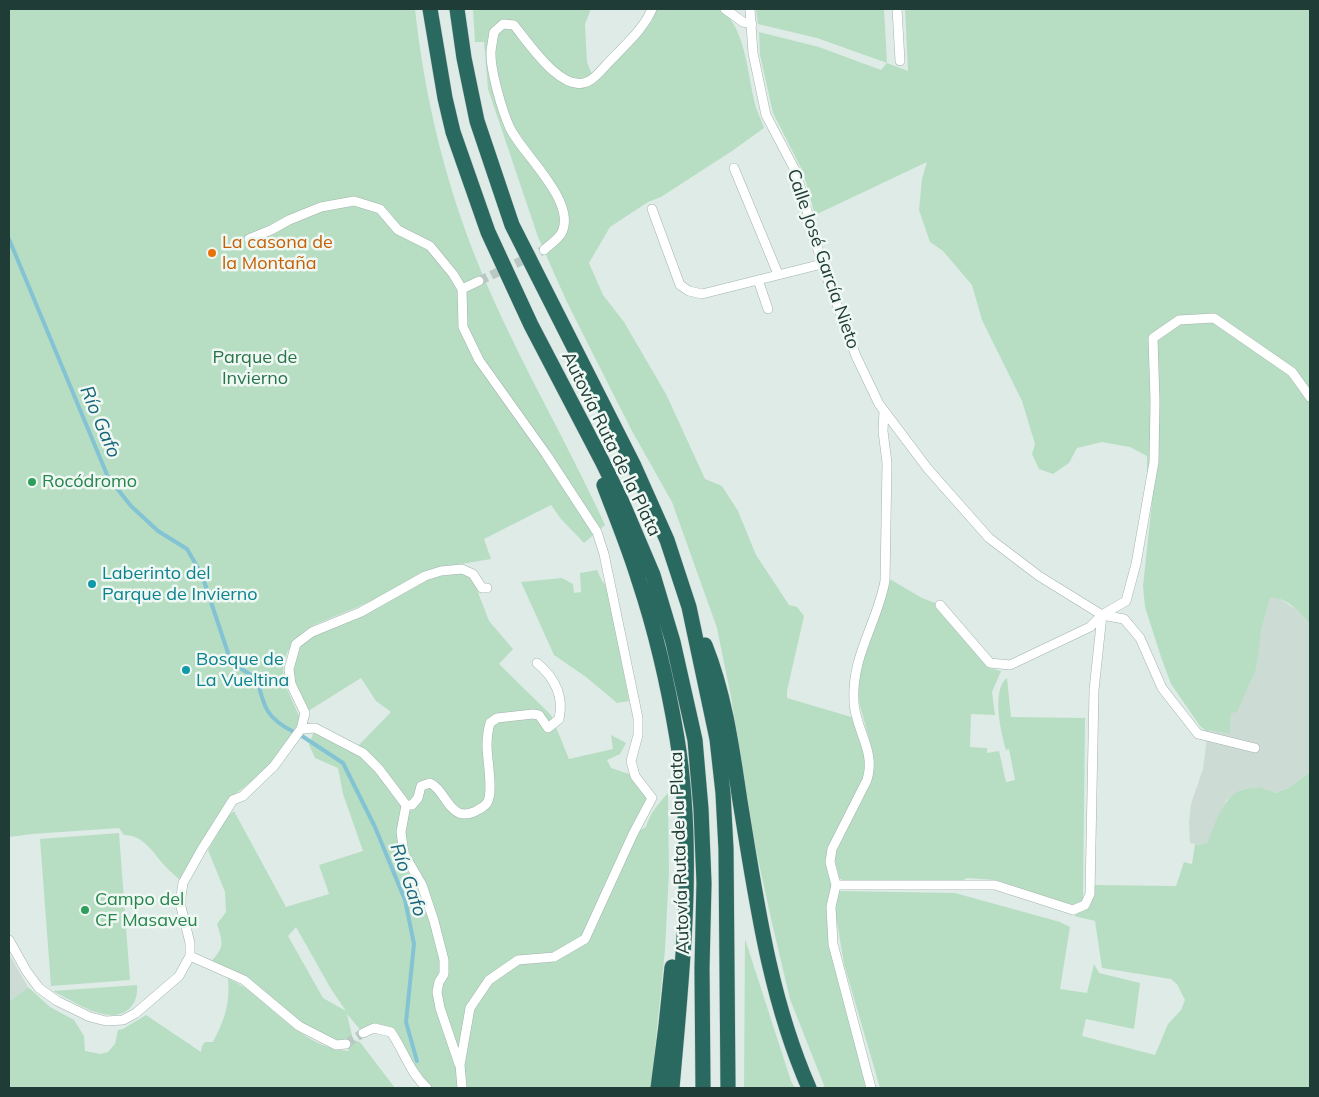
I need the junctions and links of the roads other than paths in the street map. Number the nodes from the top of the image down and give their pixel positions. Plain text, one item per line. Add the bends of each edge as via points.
1 (430, 9) edge
2 (457, 9) edge
3 (652, 9) edge
4 (725, 9) edge
5 (750, 9) edge
6 (897, 9) edge
7 (752, 24) junction
8 (900, 61) dead end
9 (734, 168) dead end
10 (652, 209) dead end
11 (249, 239) dead end
12 (544, 250) tunnel mouth
13 (822, 264) junction
14 (778, 274) junction
15 (479, 280) tunnel mouth
16 (758, 280) junction
17 (462, 289) junction
18 (768, 309) dead end
19 (1310, 397) edge
20 (884, 411) junction
21 (581, 422) junction
22 (487, 588) dead end
23 (940, 605) dead end
24 (690, 607) junction
25 (1102, 615) junction
26 (537, 663) dead end
27 (301, 729) junction
28 (1255, 748) dead end
29 (684, 801) junction
30 (406, 805) junction
31 (836, 886) junction
32 (9, 940) edge
33 (190, 956) junction
34 (363, 1033) tunnel mouth
35 (346, 1044) dead end
36 (460, 1065) junction
37 (428, 1088) edge
38 (462, 1088) edge
39 (658, 1088) edge
40 (672, 1088) edge
41 (703, 1088) edge
42 (728, 1088) edge
43 (809, 1088) edge
44 (871, 1088) edge

1 - 21 highway, Autovía Ruta de la Plata via 445,98 488,232 531,326
2 - 24 highway, Autovía Ruta de la Plata via 477,121 512,225 634,466 667,540
3 - 12 street via 635,35 589,82 575,84 560,78 514,25 503,24 494,32 491,53 510,129 544,173 565,218 560,234
4 - 7 street via 743,22
5 - 7 street, Calle José García Nieto
6 - 8 street
7 - 13 street, Calle José García Nieto via 753,53 766,115 796,172
9 - 14 street
10 - 16 street via 680,285 702,294
11 - 17 street via 321,207 354,201 380,209 398,230 430,246
13 - 14 street
13 - 20 street, Calle José García Nieto via 856,356
14 - 16 street
15 - 17 street
16 - 18 street
17 - 36 street via 463,326 479,360 597,532 638,718 638,735 631,760 635,776 652,798 586,939 554,957 518,960 489,980 470,1008
19 - 25 street via 1292,372 1214,318 1179,320 1153,338 1154,462 1136,564 1126,601
20 - 25 street, Calle José García Nieto via 928,469 989,538 1039,576
20 - 31 street via 887,463 885,581 882,598 858,656 854,703 870,769 832,849 830,862
21 - 29 highway via 639,580 659,650 677,739
21 - 41 highway, Autovía Ruta de la Plata via 622,502 652,575 673,642 695,740 704,883
22 - 27 street via 482,588 473,574 462,570 441,571 425,576 361,612 312,632 296,644 289,669 291,684 305,713
23 - 25 street via 990,663 1010,666 1090,627
24 - 42 highway, Autovía Ruta de la Plata via 717,739 723,793
24 - 43 highway via 714,669 727,719 771,976 792,1047
25 - 28 street, Calle José García Nieto via 1124,619 1140,638 1162,688 1198,734
25 - 31 street via 1094,690 1090,894 1085,905 1073,910 995,885
26 - 30 street via 552,679 558,692 562,706 559,719 548,728 538,715 533,714 497,718 490,723 487,746 490,783 486,804 472,813 460,813 430,782 421,786 412,805
27 - 30 street via 315,728 363,753
27 - 33 street via 274,766 243,796 233,800 183,884 180,903
29 - 39 highway via 672,971
29 - 40 highway via 686,889
30 - 36 street via 401,832 404,854 422,884 434,921 444,960 444,974 438,992 440,1008
31 - 44 street via 831,907 834,944
32 - 33 street via 39,988 57,1001 106,1021 123,1020 136,1013 179,976
33 - 35 street via 244,980 298,1026 336,1045
34 - 37 street via 374,1028 390,1032 413,1073
36 - 38 street

